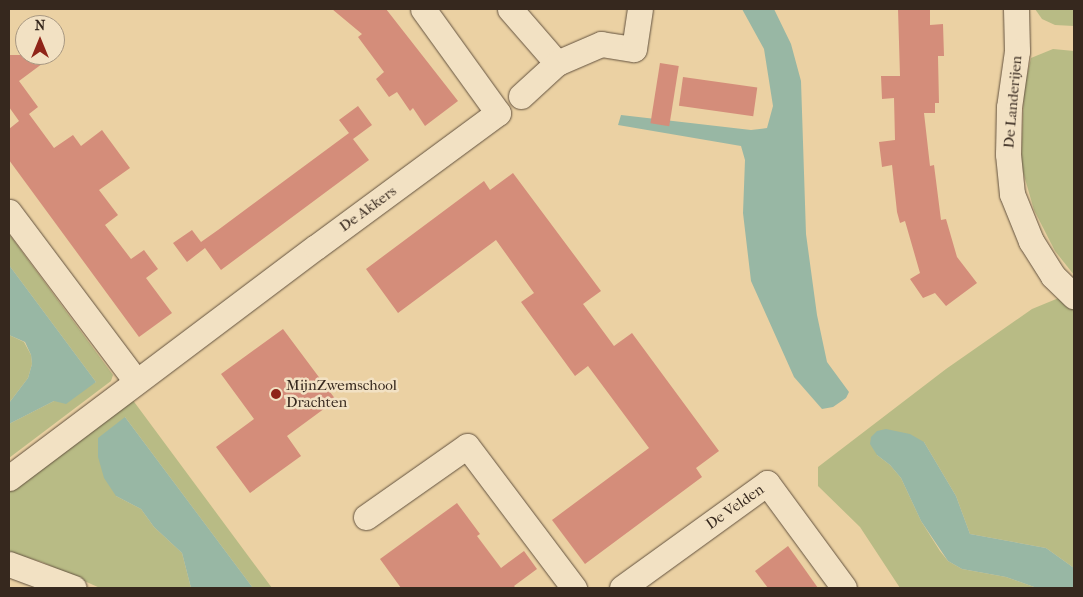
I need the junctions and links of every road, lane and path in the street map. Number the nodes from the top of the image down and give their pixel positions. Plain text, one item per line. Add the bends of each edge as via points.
1 (423, 9) edge
2 (510, 9) edge
3 (640, 9) edge
4 (1016, 9) edge
5 (557, 63) junction
6 (521, 96) dead end
7 (9, 212) edge
8 (1074, 296) edge
9 (136, 381) junction
10 (9, 478) edge
11 (366, 518) dead end
12 (9, 564) edge
13 (74, 588) edge
14 (574, 588) edge
15 (622, 588) edge
16 (844, 588) edge

1 - 9 street, De Akkers via 498,114
2 - 5 street
3 - 5 street via 634,49 601,44
4 - 8 street, De Landerijen via 1018,51 1009,107 1008,154 1012,194 1031,241 1054,276
5 - 6 street
7 - 9 street
9 - 10 street, De Akkers
11 - 14 street via 467,446
12 - 13 street
15 - 16 street, De Velden via 767,484

